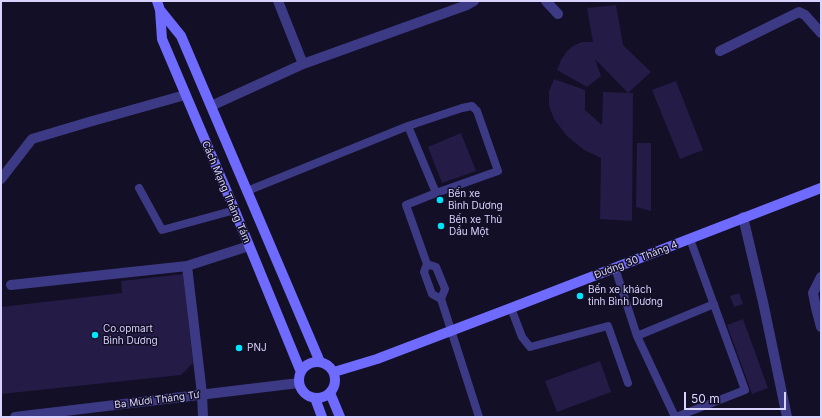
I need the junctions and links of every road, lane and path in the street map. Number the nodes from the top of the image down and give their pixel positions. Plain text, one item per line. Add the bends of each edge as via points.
1 (278, 1) edge
2 (474, 1) edge
3 (546, 1) edge
4 (158, 5) edge
5 (558, 14) dead end
6 (821, 33) edge
7 (720, 51) dead end
8 (303, 64) junction
9 (185, 95) junction
10 (211, 106) junction
11 (408, 126) junction
12 (1, 179) edge
13 (138, 188) dead end
14 (821, 188) edge
15 (247, 191) junction
16 (436, 193) junction
17 (235, 210) junction
18 (743, 218) junction
19 (690, 239) junction
20 (249, 246) junction
21 (427, 264) junction
22 (187, 266) junction
23 (615, 268) junction
24 (821, 277) edge
25 (12, 285) dead end
26 (441, 299) junction
27 (714, 304) junction
28 (511, 308) junction
29 (821, 327) edge
30 (451, 330) junction
31 (637, 336) junction
32 (320, 362) junction
33 (301, 372) junction
34 (334, 372) junction
35 (299, 383) junction
36 (628, 383) dead end
37 (330, 393) junction
38 (202, 394) junction
39 (314, 398) junction
40 (15, 417) edge
41 (203, 417) edge
42 (322, 417) edge
43 (340, 417) edge
44 (479, 417) edge
45 (676, 417) edge
46 (787, 417) edge

1 - 8 street
2 - 8 street
3 - 5 street
4 - 9 main road, Cách Mạng Tháng Tám via 162,39
4 - 10 main road, Cách Mạng Tháng Tám via 181,36
6 - 7 street via 799,12
8 - 10 street
9 - 12 street via 32,139
9 - 17 main road, Cách Mạng Tháng Tám
10 - 15 main road, Cách Mạng Tháng Tám
11 - 15 lane
11 - 16 lane
11 - 16 lane via 462,108 472,106 477,111 498,171
13 - 17 lane via 162,230
14 - 18 main road, Đường 30 Tháng 4
15 - 32 main road, Cách Mạng Tháng Tám
16 - 21 lane via 406,205
17 - 20 main road, Cách Mạng Tháng Tám
18 - 19 main road, Đường 30 Tháng 4
18 - 46 street
19 - 23 main road, Đường 30 Tháng 4
19 - 27 lane
20 - 22 street
20 - 33 main road, Cách Mạng Tháng Tám
21 - 26 lane via 424,272 432,294
21 - 26 lane via 436,267 445,289
22 - 25 street
22 - 38 street
23 - 28 main road, Đường 30 Tháng 4
23 - 31 lane
24 - 29 street via 813,293
26 - 30 lane
27 - 31 lane
27 - 45 lane via 745,390
28 - 30 main road, Đường 30 Tháng 4
28 - 36 lane via 522,337 530,347 608,326
30 - 34 main road via 377,359
30 - 44 lane
31 - 45 lane
32 - 33 main road via 309,364
32 - 34 main road
33 - 35 main road
34 - 37 main road via 336,383
35 - 38 street, Ba Mươi Tháng Tư
35 - 39 main road via 304,393
37 - 39 main road via 320,399
37 - 43 main road
38 - 40 street, Ba Mươi Tháng Tư
38 - 41 street
39 - 42 main road

